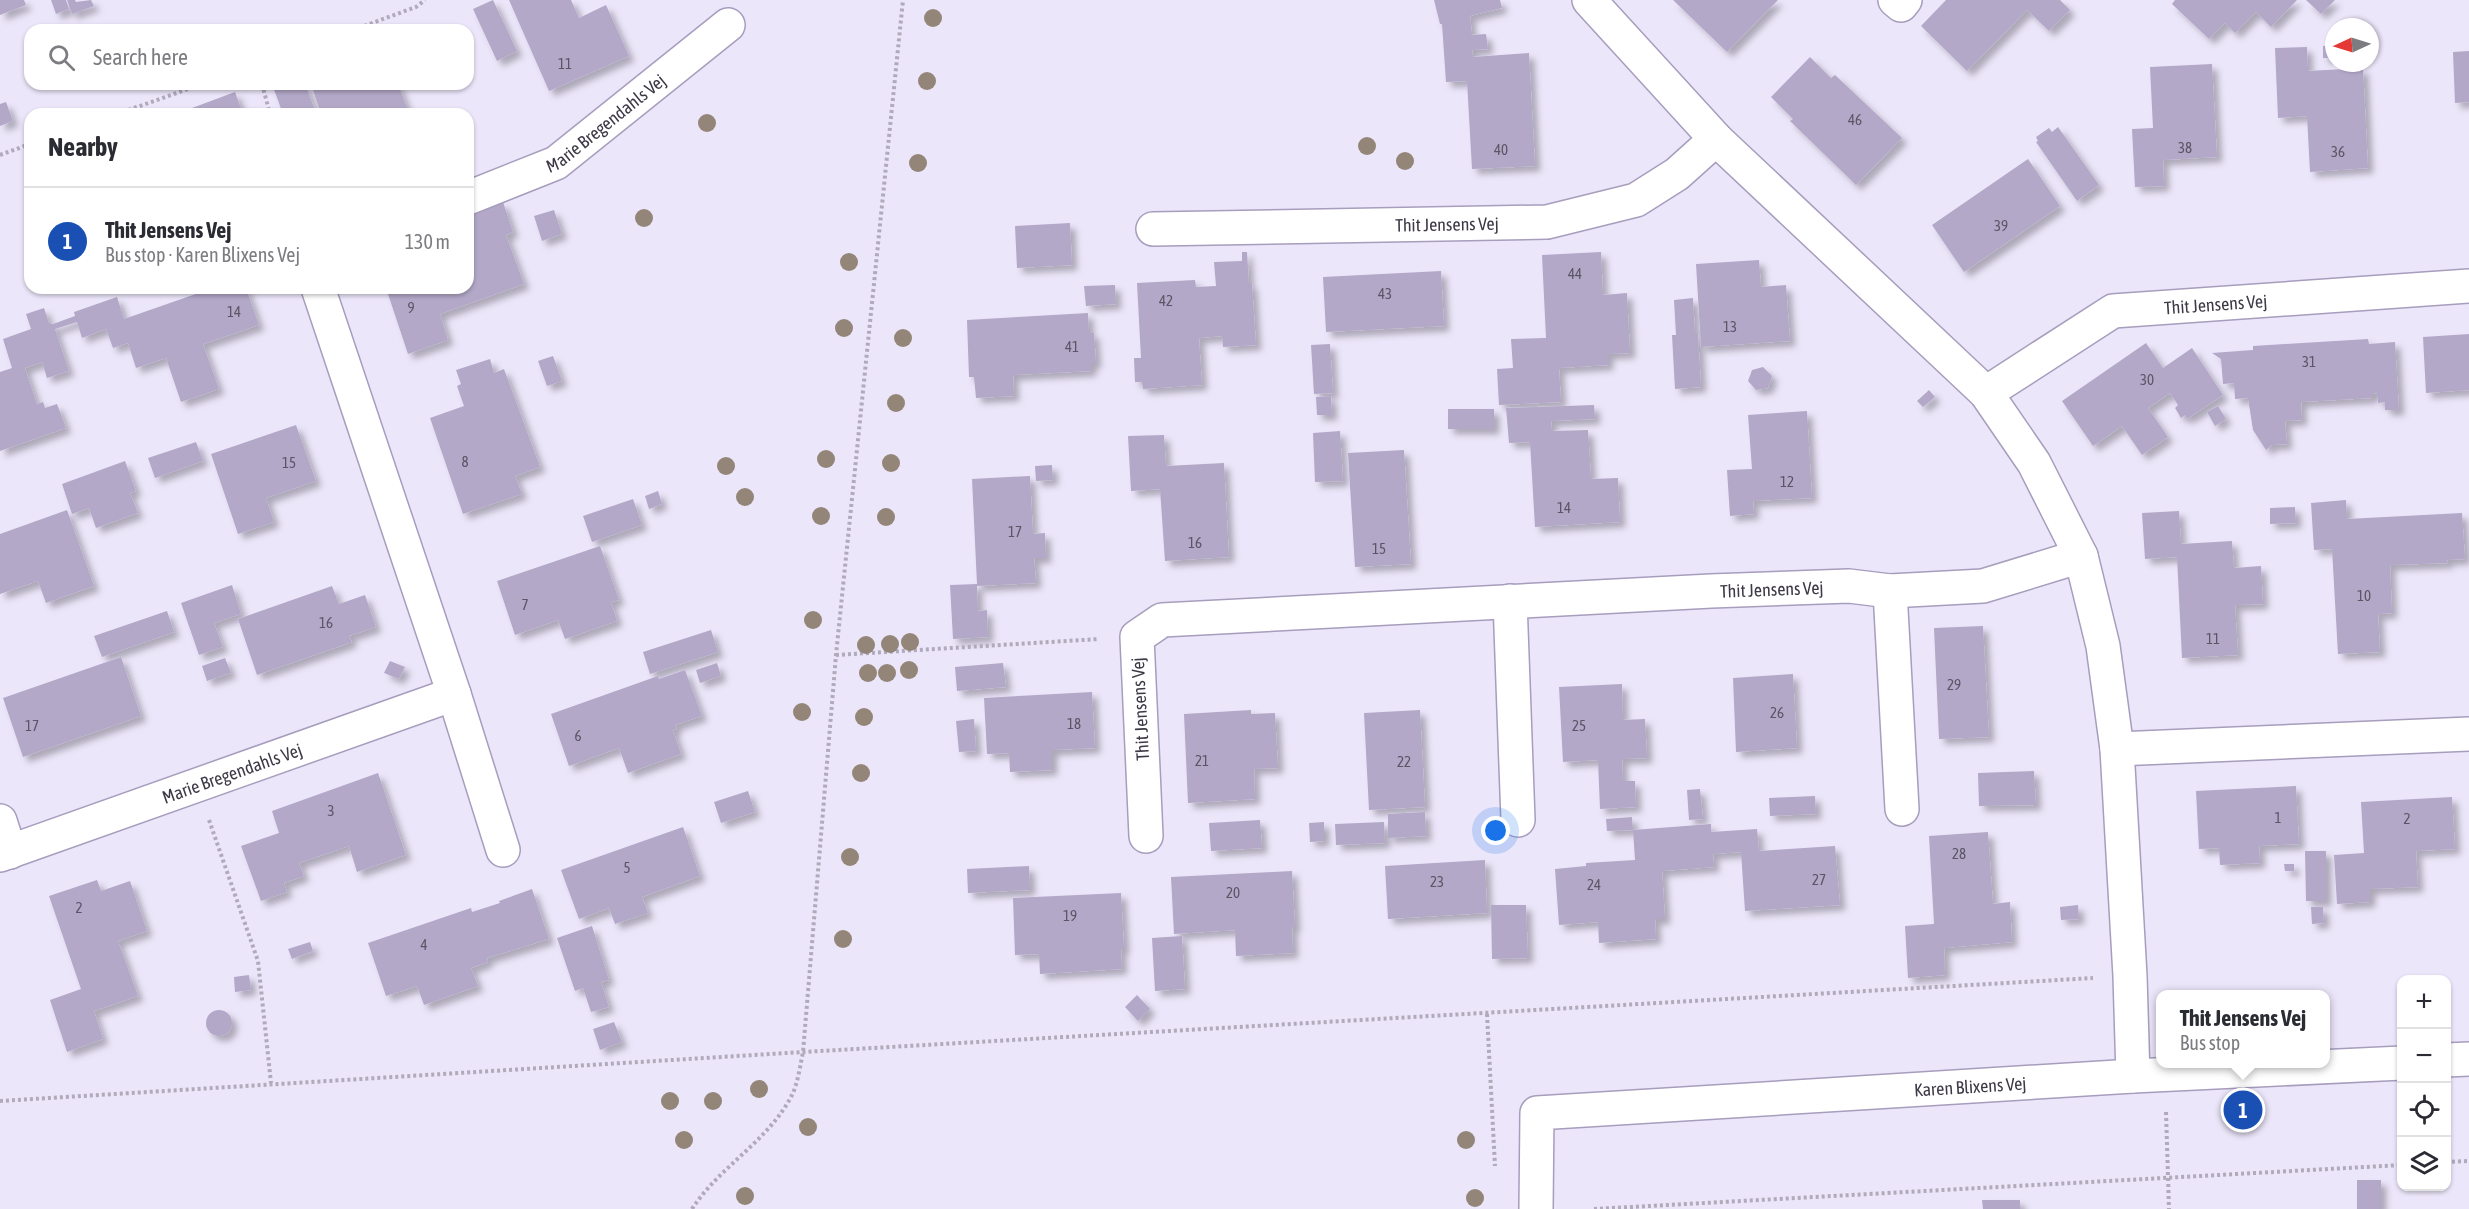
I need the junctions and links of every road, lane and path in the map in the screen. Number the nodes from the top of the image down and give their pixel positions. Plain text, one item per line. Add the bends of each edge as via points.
1 (425, 0) edge
2 (903, 0) edge
3 (1589, 0) edge
4 (1895, 0) edge
5 (1905, 0) edge
6 (369, 24) edge
7 (728, 25) dead end
8 (185, 90) edge
9 (264, 90) edge
10 (134, 108) edge
11 (268, 108) edge
12 (1716, 139) junction
13 (24, 146) edge
14 (0, 155) edge
15 (474, 196) edge
16 (1153, 229) dead end
17 (2469, 286) edge
18 (320, 294) edge
19 (1986, 393) junction
20 (2081, 556) junction
21 (1890, 591) junction
22 (1510, 601) junction
23 (1137, 637) junction
24 (836, 655) junction
25 (454, 694) junction
26 (2469, 734) edge
27 (2117, 749) junction
28 (197, 785) junction
29 (1902, 809) dead end
30 (1518, 820) dead end
31 (0, 821) edge
32 (1146, 836) dead end
33 (503, 850) dead end
34 (5, 854) edge
35 (2130, 976) junction
36 (1487, 1014) junction
37 (803, 1052) junction
38 (2469, 1059) edge
39 (2451, 1060) edge
40 (2397, 1063) edge
41 (2330, 1067) edge
42 (2305, 1068) edge
43 (2149, 1076) junction
44 (271, 1083) junction
45 (0, 1101) edge
46 (2469, 1161) edge
47 (2451, 1162) edge
48 (2397, 1165) edge
49 (1496, 1175) dead end
50 (2169, 1176) junction
51 (692, 1209) edge
52 (1536, 1209) edge
53 (1594, 1209) edge
54 (2169, 1209) edge

1 - 6 path
2 - 24 path
3 - 12 street
4 - 5 street via 1901,4
7 - 15 street, Marie Bregendahls Vej via 556,164
8 - 10 path
9 - 11 path
12 - 16 street, Thit Jensens Vej via 1677,174 1636,200 1546,222
12 - 19 street
13 - 14 path
17 - 19 street, Thit Jensens Vej via 2113,311
18 - 25 street
19 - 20 street via 2034,463
20 - 21 street, Thit Jensens Vej via 1983,586
20 - 27 street via 2103,646
21 - 22 street, Thit Jensens Vej via 1849,586
21 - 29 street
22 - 23 street, Thit Jensens Vej via 1162,620
22 - 30 street
23 - 24 path
23 - 32 street, Thit Jensens Vej
24 - 37 path
25 - 28 street, Marie Bregendahls Vej
25 - 33 street
26 - 27 street
27 - 35 street
28 - 34 street, Marie Bregendahls Vej
28 - 44 path via 258,961
31 - 34 street, Marie Bregendahls Vej
35 - 36 path
35 - 43 street
36 - 37 path
36 - 49 path
37 - 44 path
37 - 51 path via 793,1095 772,1127 703,1192
38 - 39 street
40 - 41 street, Karen Blixens Vej
42 - 43 street, Karen Blixens Vej
43 - 50 path
43 - 52 street, Karen Blixens Vej via 1537,1113
44 - 45 path
46 - 47 path
48 - 50 path
50 - 53 path
50 - 54 path

